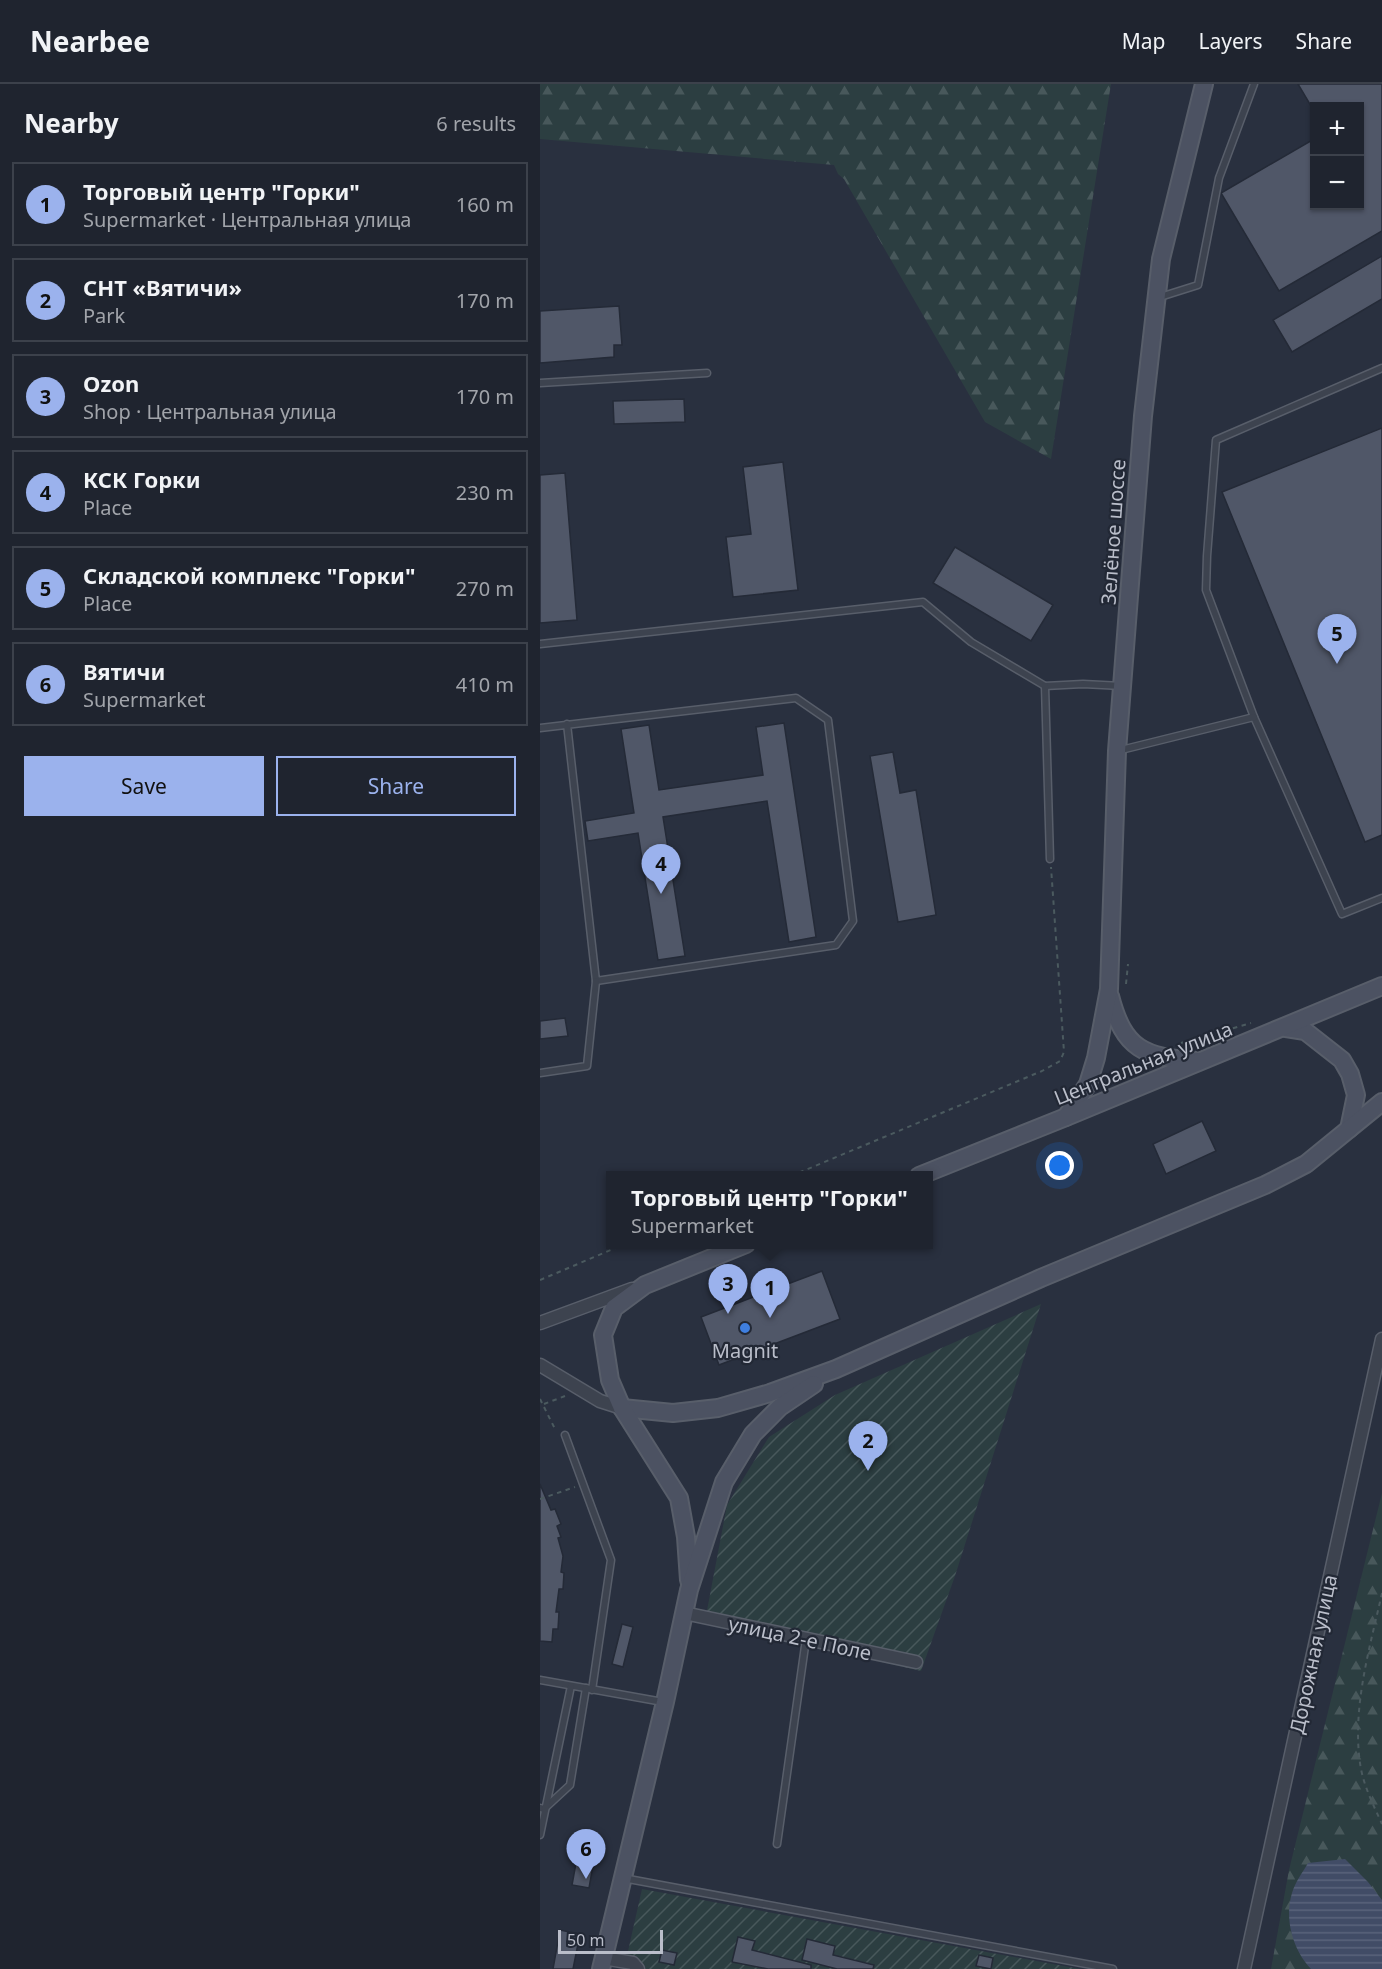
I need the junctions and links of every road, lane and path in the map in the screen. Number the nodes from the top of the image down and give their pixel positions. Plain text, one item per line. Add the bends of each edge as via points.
1 (1204, 84) edge
2 (1254, 84) edge
3 (1156, 298) junction
4 (1382, 368) edge
5 (707, 373) dead end
6 (540, 383) edge
7 (540, 644) edge
8 (1045, 686) junction
9 (1122, 686) junction
10 (1254, 717) junction
11 (567, 724) junction
12 (540, 728) edge
13 (1117, 751) junction
14 (1050, 859) joint
15 (1382, 898) edge
16 (1128, 963) dead end
17 (596, 981) junction
18 (1382, 986) edge
19 (1117, 991) junction
20 (1257, 1021) dead end
21 (1285, 1027) junction
22 (1178, 1044) dead end
23 (1200, 1062) junction
24 (540, 1073) edge
25 (1382, 1101) edge
26 (1066, 1117) junction
27 (1349, 1129) junction
28 (803, 1171) edge
29 (931, 1171) edge
30 (615, 1249) edge
31 (736, 1249) edge
32 (540, 1280) edge
33 (645, 1284) junction
34 (540, 1323) edge
35 (1382, 1339) edge
36 (540, 1365) edge
37 (836, 1369) junction
38 (540, 1399) edge
39 (622, 1408) junction
40 (565, 1436) joint
41 (583, 1484) junction
42 (540, 1499) edge
43 (689, 1590) junction
44 (1382, 1593) edge
45 (684, 1613) junction
46 (806, 1639) junction
47 (916, 1662) dead end
48 (540, 1680) edge
49 (571, 1686) junction
50 (589, 1689) junction
51 (665, 1702) junction
52 (542, 1809) edge
53 (1382, 1824) edge
54 (540, 1835) edge
55 (777, 1844) dead end
56 (622, 1878) junction
57 (602, 1964) edge
58 (638, 1969) edge
59 (1113, 1969) edge
60 (1244, 1969) edge

1 - 3 main road, Зелёное шоссе via 1161,259
2 - 3 lane via 1219,178 1198,285
3 - 9 main road, Зелёное шоссе
4 - 10 lane via 1216,440 1206,590
5 - 6 lane
7 - 8 lane via 923,602 970,642
8 - 9 lane
8 - 14 lane
9 - 13 main road, Зелёное шоссе
10 - 13 lane
10 - 15 lane via 1342,914
11 - 12 lane
11 - 17 lane
11 - 17 lane via 796,698 828,720 853,921 836,945
13 - 19 main road, Зелёное шоссе
14 - 28 path via 1064,1052 1060,1061
16 - 19 path
17 - 24 lane via 587,1066
18 - 21 main road, Центральная улица
19 - 23 main road via 1115,1015 1134,1044 1169,1059
19 - 26 main road via 1088,1084
20 - 22 path
21 - 23 main road, Центральная улица
21 - 27 main road via 1305,1030 1342,1060 1356,1095
23 - 26 main road, Центральная улица
25 - 27 main road
26 - 29 main road, Центральная улица
27 - 37 main road via 1306,1164 1265,1185
30 - 32 path
31 - 33 main road
33 - 34 street
33 - 39 main road via 614,1308 603,1335 610,1380
35 - 60 street, Дорожная улица
36 - 39 street via 600,1401
37 - 39 main road via 718,1408 673,1413
37 - 43 main road via 780,1407 753,1434 724,1482
38 - 40 path via 558,1437
39 - 43 main road via 679,1498 687,1537
40 - 41 lane
41 - 42 path
41 - 50 lane via 611,1560
43 - 45 main road
44 - 53 path via 1363,1677 1358,1736 1365,1788
45 - 46 street, улица 2-е Поле
45 - 51 main road
46 - 47 street, улица 2-е Поле
46 - 55 lane
48 - 49 lane
49 - 50 lane
49 - 52 lane
50 - 51 lane
50 - 52 lane via 570,1785
51 - 56 main road
52 - 54 lane
56 - 57 main road
56 - 59 lane
57 - 58 street via 633,1963

